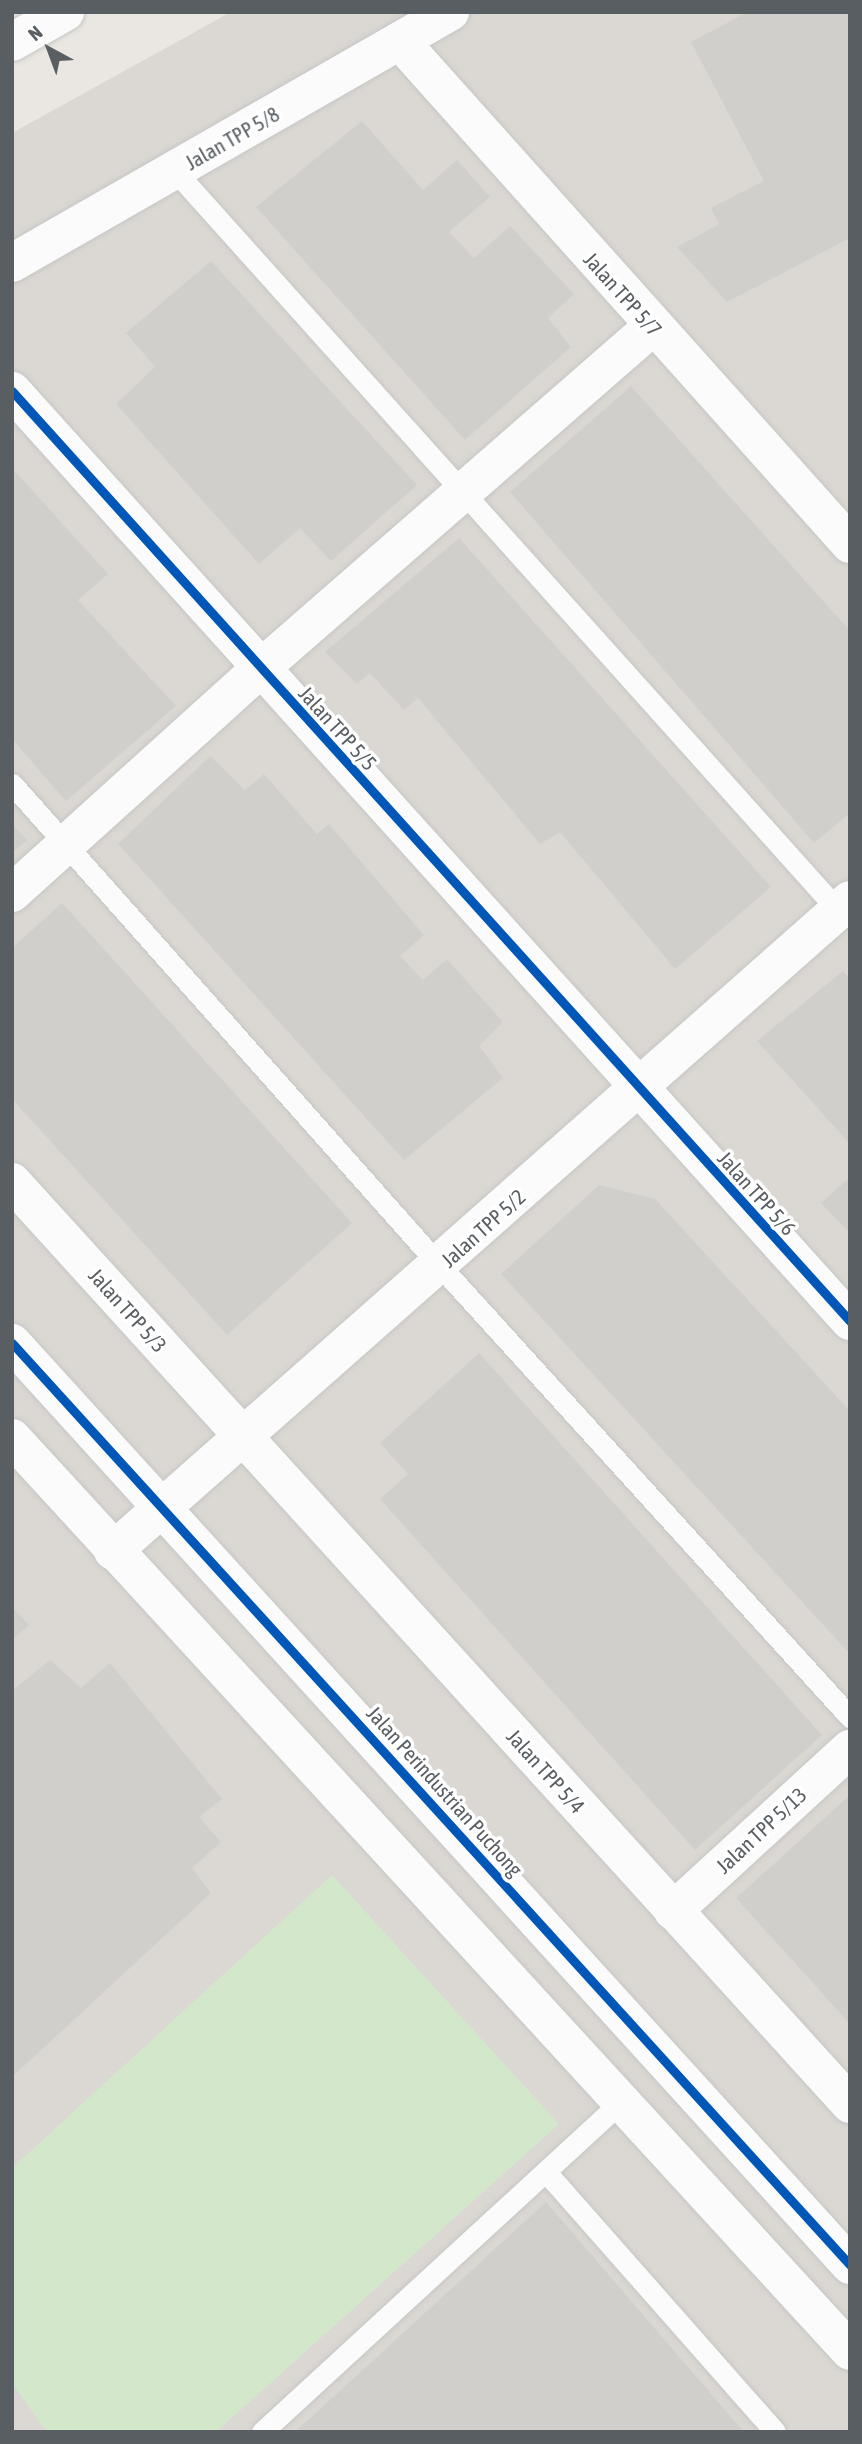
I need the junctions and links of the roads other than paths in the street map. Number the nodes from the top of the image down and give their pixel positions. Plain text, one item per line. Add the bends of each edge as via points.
1 (65, 12) edge
2 (450, 12) edge
3 (400, 41) junction
4 (12, 42) edge
5 (175, 171) junction
6 (12, 263) edge
7 (652, 327) junction
8 (12, 391) edge
9 (462, 493) junction
10 (850, 544) edge
11 (261, 668) junction
12 (12, 784) edge
13 (66, 844) junction
14 (12, 893) edge
15 (846, 912) edge
16 (639, 1088) junction
17 (12, 1182) edge
18 (440, 1266) junction
19 (850, 1321) edge
20 (12, 1343) edge
21 (12, 1438) edge
22 (243, 1438) junction
23 (161, 1508) junction
24 (113, 1551) junction
25 (850, 1717) edge
26 (850, 1749) edge
27 (673, 1911) junction
28 (622, 2100) junction
29 (850, 2104) edge
30 (547, 2172) junction
31 (850, 2265) edge
32 (850, 2351) edge
33 (262, 2432) edge
34 (775, 2432) edge

1 - 4 street
2 - 3 street, Jalan TPP 5/8
3 - 5 street, Jalan TPP 5/8
3 - 7 street, Jalan TPP 5/7
5 - 6 street, Jalan TPP 5/8
5 - 9 lane
7 - 9 street
7 - 10 street, Jalan TPP 5/7
8 - 11 street, Jalan TPP 5/5
9 - 11 street
9 - 15 lane
11 - 13 street
11 - 16 street, Jalan TPP 5/5
12 - 13 lane
13 - 14 street
13 - 18 lane
15 - 16 street, Jalan TPP 5/2
16 - 18 street, Jalan TPP 5/2
16 - 19 street, Jalan TPP 5/6
17 - 22 street, Jalan TPP 5/3
18 - 22 street, Jalan TPP 5/2
18 - 25 lane
20 - 23 street, Jalan Perindustrian Puchong
21 - 24 street
22 - 23 street, Jalan TPP 5/2
22 - 27 street, Jalan TPP 5/4
23 - 24 street, Jalan TPP 5/2
23 - 31 street, Jalan Perindustrian Puchong
24 - 28 street
26 - 27 street, Jalan TPP 5/13
27 - 29 street, Jalan TPP 5/4
28 - 30 lane
28 - 32 street
30 - 33 lane
30 - 34 lane

